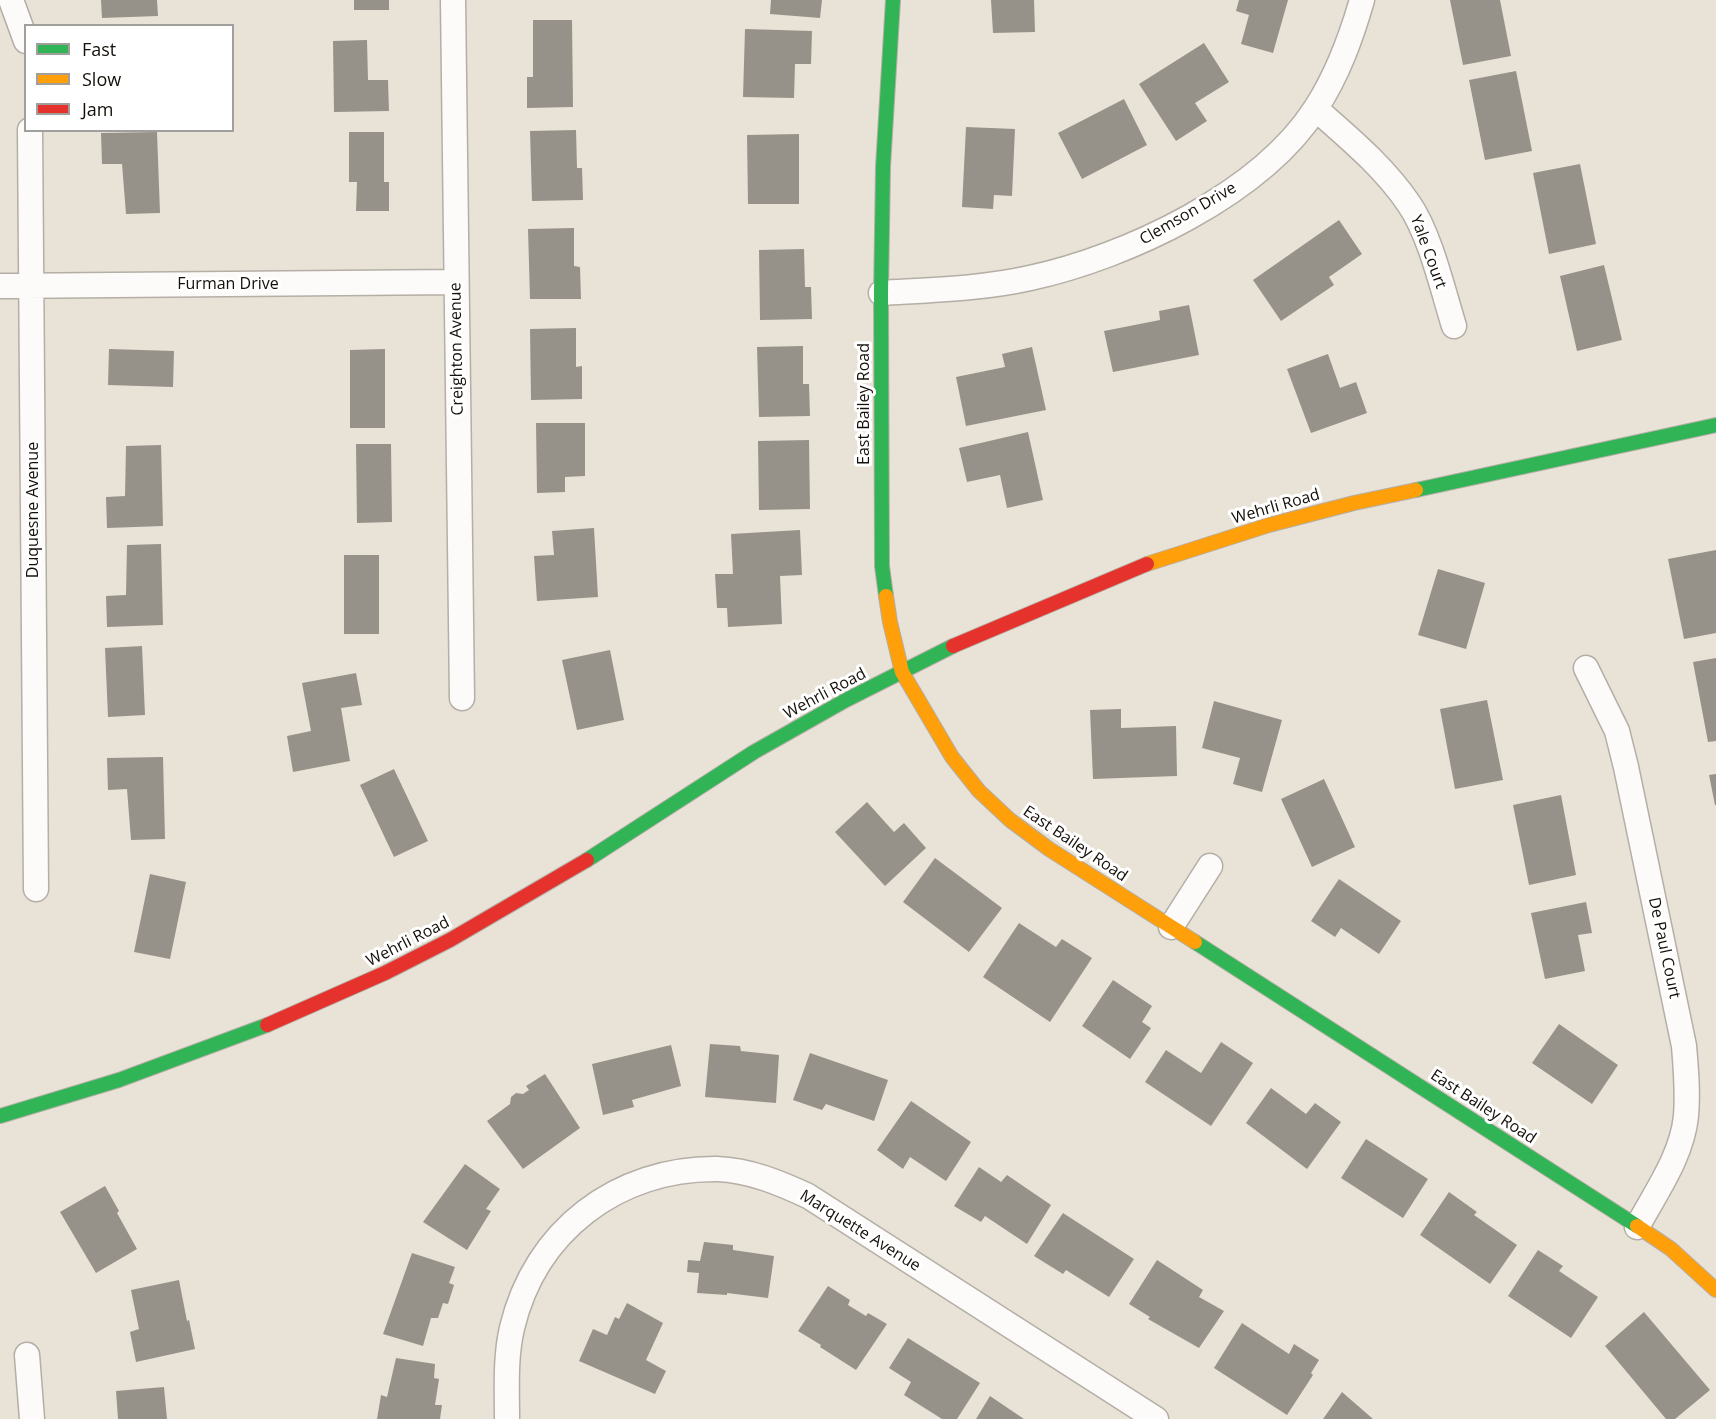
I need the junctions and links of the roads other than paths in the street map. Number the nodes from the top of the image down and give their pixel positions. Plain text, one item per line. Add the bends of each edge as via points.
1 (11, 0) edge
2 (453, 0) edge
3 (893, 0) edge
4 (1362, 0) edge
5 (24, 36) edge
6 (1316, 109) junction
7 (30, 132) edge
8 (456, 282) junction
9 (0, 286) edge
10 (32, 286) junction
11 (881, 294) junction
12 (1454, 326) dead end
13 (1716, 425) edge
14 (1586, 668) dead end
15 (902, 672) junction
16 (462, 699) dead end
17 (1210, 866) dead end
18 (36, 889) dead end
19 (1171, 927) junction
20 (0, 1116) edge
21 (1636, 1227) junction
22 (1716, 1290) edge
23 (27, 1355) dead end
24 (32, 1419) edge
25 (507, 1419) edge
26 (1156, 1419) edge

1 - 5 street
2 - 8 street, Creighton Avenue
3 - 11 street, East Bailey Road via 883,166
4 - 6 street, Clemson Drive via 1351,39
6 - 11 street, Clemson Drive via 1294,137 1229,192 1127,249 1028,279
6 - 12 street, Yale Court via 1374,159 1411,206 1428,244
7 - 10 street, Duquesne Avenue
8 - 10 street, Furman Drive
8 - 16 street, Creighton Avenue
9 - 10 street, Furman Drive
10 - 18 street, Duquesne Avenue
11 - 15 street, East Bailey Road via 882,566
13 - 15 street, Wehrli Road via 1269,525 1143,565 1027,613
14 - 21 street, De Paul Court via 1617,731 1626,767 1684,1046 1687,1079 1686,1118 1679,1145
15 - 19 street, East Bailey Road via 952,757 1010,820
15 - 20 street, Wehrli Road via 754,752 594,856 385,973 254,1031 119,1080
17 - 19 street
19 - 21 street, East Bailey Road
21 - 22 street, East Bailey Road via 1671,1250
23 - 24 street
25 - 26 street, Marquette Avenue via 506,1372 520,1301 542,1258 570,1224 620,1189 674,1172 718,1169 778,1182 808,1196

